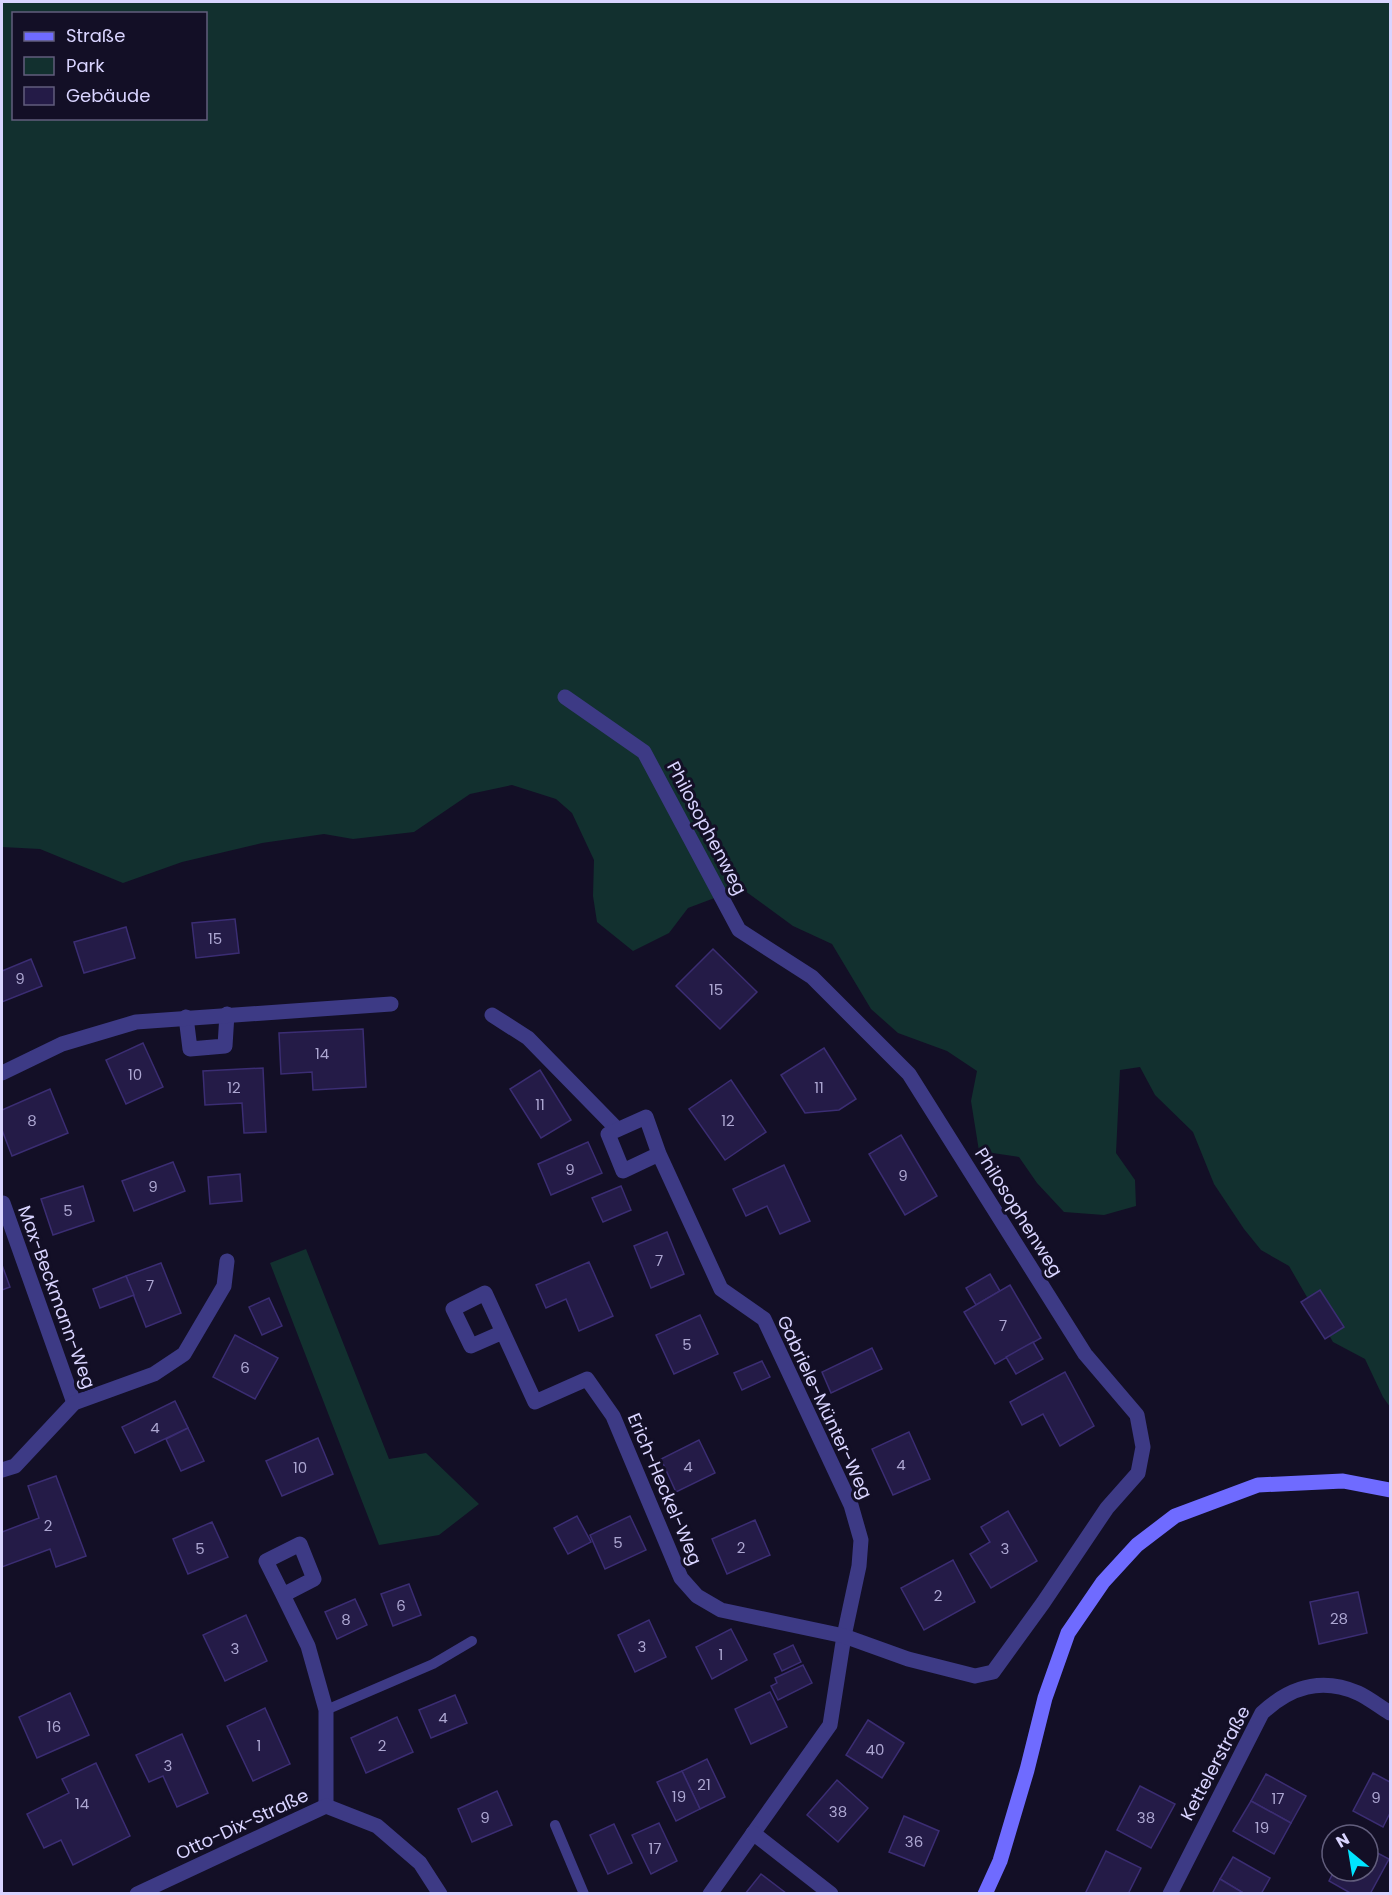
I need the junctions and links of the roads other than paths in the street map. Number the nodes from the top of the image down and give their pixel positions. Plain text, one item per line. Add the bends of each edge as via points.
1 (565, 697) dead end
2 (391, 1004) dead end
3 (227, 1014) junction
4 (492, 1015) dead end
5 (186, 1017) junction
6 (2, 1073) edge
7 (617, 1129) junction
8 (659, 1154) junction
9 (3, 1203) dead end
10 (227, 1261) dead end
11 (503, 1332) dead end
12 (74, 1403) junction
13 (2, 1470) edge
14 (1390, 1490) edge
15 (283, 1595) dead end
16 (844, 1636) junction
17 (472, 1641) dead end
18 (326, 1710) junction
19 (1390, 1713) edge
20 (326, 1806) junction
21 (555, 1825) dead end
22 (753, 1833) junction
23 (137, 1893) edge
24 (440, 1893) edge
25 (585, 1893) edge
26 (710, 1893) edge
27 (831, 1893) edge
28 (985, 1893) edge
29 (1170, 1893) edge

1 - 16 street, Philosophenweg via 644,752 739,930 812,977 909,1074 1085,1354 1137,1416 1143,1447 1138,1473 1107,1508 993,1672 975,1676 908,1659
2 - 3 street
3 - 5 street
3 - 5 street via 225,1046 190,1049
4 - 7 street via 528,1038
5 - 6 street via 136,1022 62,1044
7 - 8 street, Gabriele-Münter-Weg via 646,1117
7 - 8 street via 608,1134 623,1171
8 - 16 street, Gabriele-Münter-Weg via 721,1289 764,1319 851,1505 861,1540
9 - 12 street, Max-Beckmann-Weg
10 - 12 street, Max-Beckmann-Weg via 224,1286 184,1354 154,1374
11 - 16 street, Erich-Heckel-Weg via 535,1402 586,1379 613,1416 681,1578 697,1596 721,1610
12 - 13 street, Max-Beckmann-Weg via 15,1466
14 - 28 street via 1343,1481 1258,1485 1174,1516 1137,1545 1103,1582 1068,1633 1045,1698 1000,1861
15 - 18 street via 308,1646
16 - 22 street via 830,1725
17 - 18 lane via 433,1665
18 - 20 street
19 - 29 street, Kettelerstraße via 1358,1693 1329,1685 1302,1688 1276,1700 1262,1713
20 - 23 street, Otto-Dix-Straße
20 - 24 street, Otto-Dix-Straße via 377,1826 420,1863
21 - 25 lane
22 - 26 street
22 - 27 street

